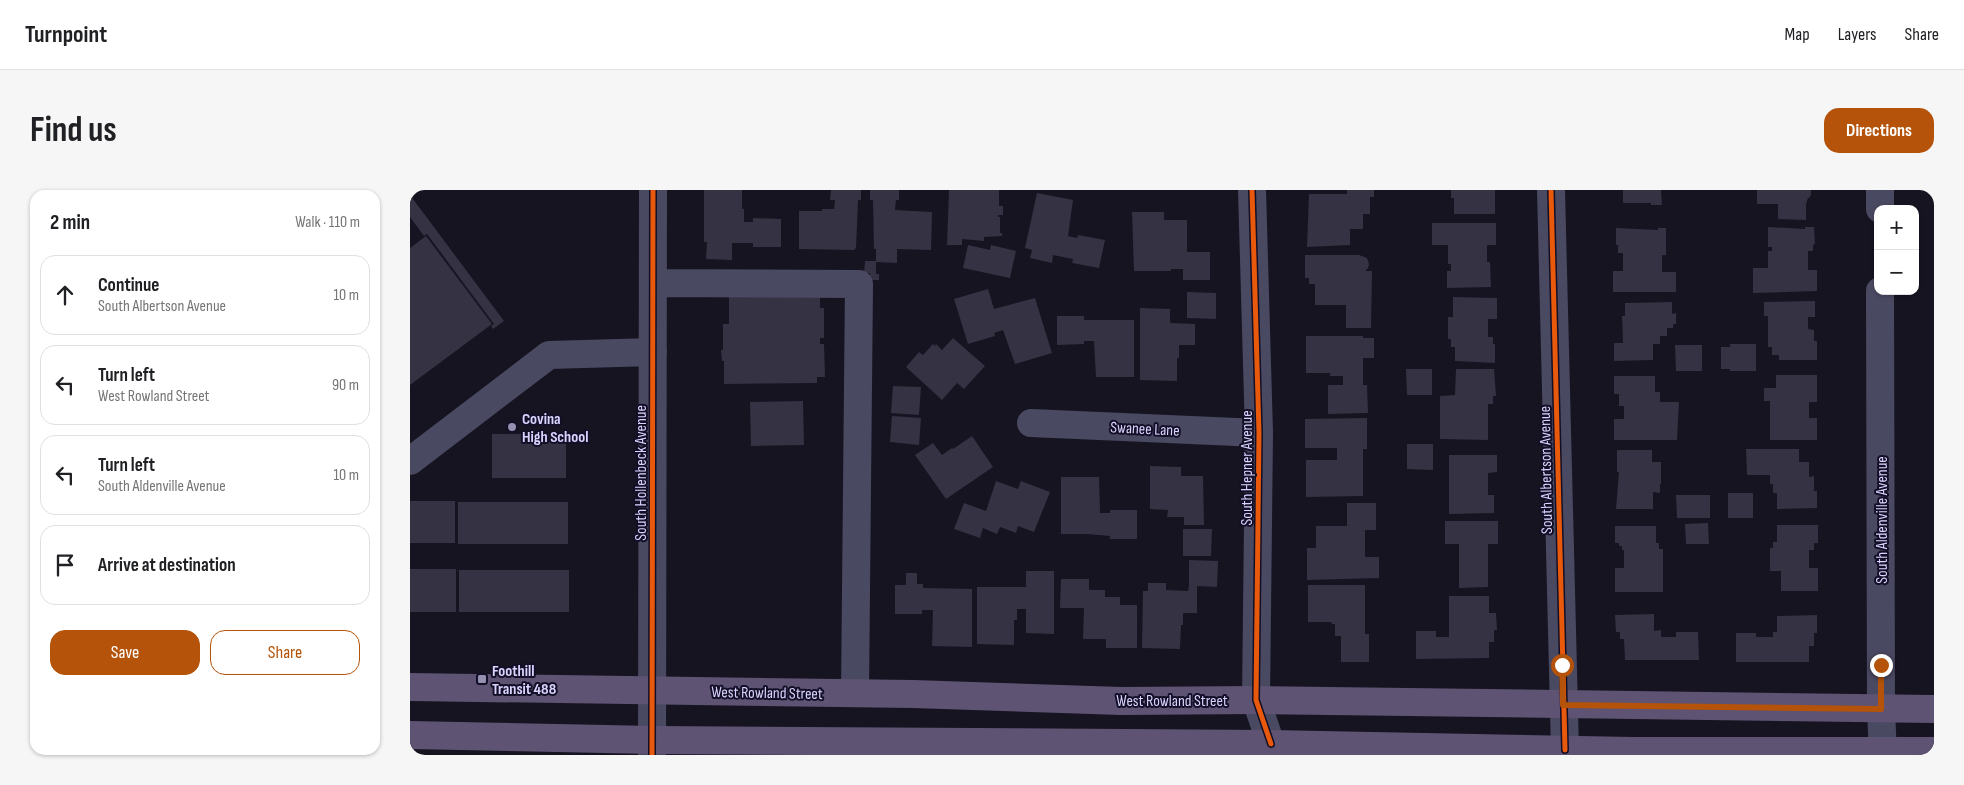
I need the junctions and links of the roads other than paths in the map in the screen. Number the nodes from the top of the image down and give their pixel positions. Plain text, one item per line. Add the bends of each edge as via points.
1 (653, 190) edge
2 (1252, 190) edge
3 (1551, 190) edge
4 (1880, 190) edge
5 (1880, 205) edge
6 (653, 283) junction
7 (1880, 295) edge
8 (653, 352) junction
9 (1031, 422) dead end
10 (1259, 433) junction
11 (410, 461) edge
12 (410, 687) edge
13 (653, 690) junction
14 (854, 693) junction
15 (1256, 700) junction
16 (1563, 705) junction
17 (1881, 709) junction
18 (1934, 709) edge
19 (410, 735) edge
20 (653, 747) edge
21 (1077, 749) edge
22 (1272, 750) edge
23 (1565, 750) junction
24 (1934, 751) edge
25 (1882, 752) edge
26 (1633, 753) edge

1 - 6 street, South Hollenbeck Avenue
2 - 10 street, South Hepner Avenue
3 - 16 street, South Albertson Avenue
4 - 5 street
6 - 8 street, South Hollenbeck Avenue
6 - 14 street via 859,284
7 - 17 street, South Aldenville Avenue
8 - 11 street via 548,354
8 - 13 street, South Hollenbeck Avenue
9 - 10 street, Swanee Lane
10 - 15 street, South Hepner Avenue
12 - 13 main road, West Rowland Street
13 - 14 main road, West Rowland Street
13 - 20 street, South Hollenbeck Avenue
14 - 15 main road, West Rowland Street via 1121,701
15 - 16 main road, West Rowland Street
15 - 22 street, South Hepner Avenue
16 - 17 main road, West Rowland Street
16 - 23 street, South Albertson Avenue
17 - 18 main road, West Rowland Street
17 - 25 street, South Aldenville Avenue
19 - 20 main road
20 - 21 main road
21 - 22 main road
22 - 23 main road
23 - 26 main road
24 - 25 main road
25 - 26 main road

